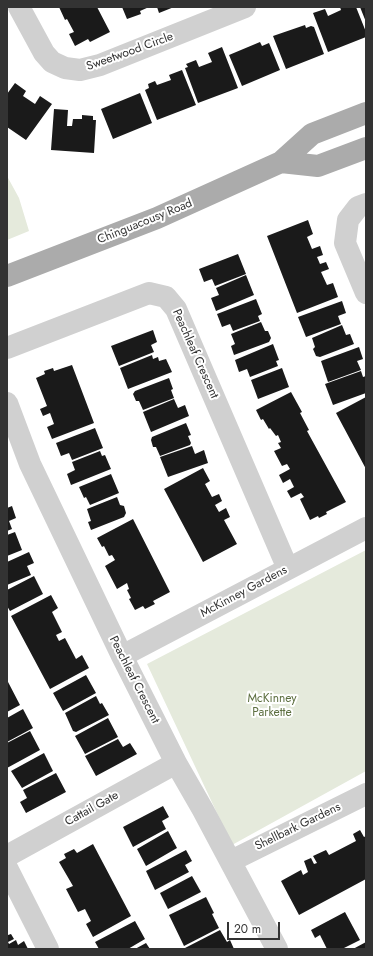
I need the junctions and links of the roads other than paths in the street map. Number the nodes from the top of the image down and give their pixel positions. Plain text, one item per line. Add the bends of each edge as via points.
1 (19, 7) edge
2 (245, 7) edge
3 (366, 113) edge
4 (366, 148) edge
5 (281, 162) junction
6 (366, 204) edge
7 (7, 276) edge
8 (366, 293) edge
9 (7, 348) edge
10 (7, 403) edge
11 (366, 528) edge
12 (288, 568) junction
13 (122, 656) junction
14 (176, 763) junction
15 (366, 794) edge
16 (7, 856) edge
17 (230, 861) junction
18 (7, 868) edge
19 (48, 949) edge
20 (277, 949) edge

1 - 2 street, Sweetwood Circle via 44,53 52,62 64,68 80,70 100,65
3 - 5 main road, Chinguacousy Road via 312,134
4 - 5 main road via 318,166
5 - 7 main road, Chinguacousy Road via 158,218
6 - 8 street via 358,207 348,220 345,243
9 - 12 street, Peachleaf Crescent via 149,293 166,297 176,309
10 - 13 street, Peachleaf Crescent via 30,464
11 - 12 street, McKinney Gardens
12 - 13 street, McKinney Gardens
13 - 14 street, Peachleaf Crescent
14 - 16 street, Cattail Gate
14 - 17 street, Peachleaf Crescent
15 - 17 street, Shellbark Gardens
17 - 20 street, Peachleaf Crescent
18 - 19 street

